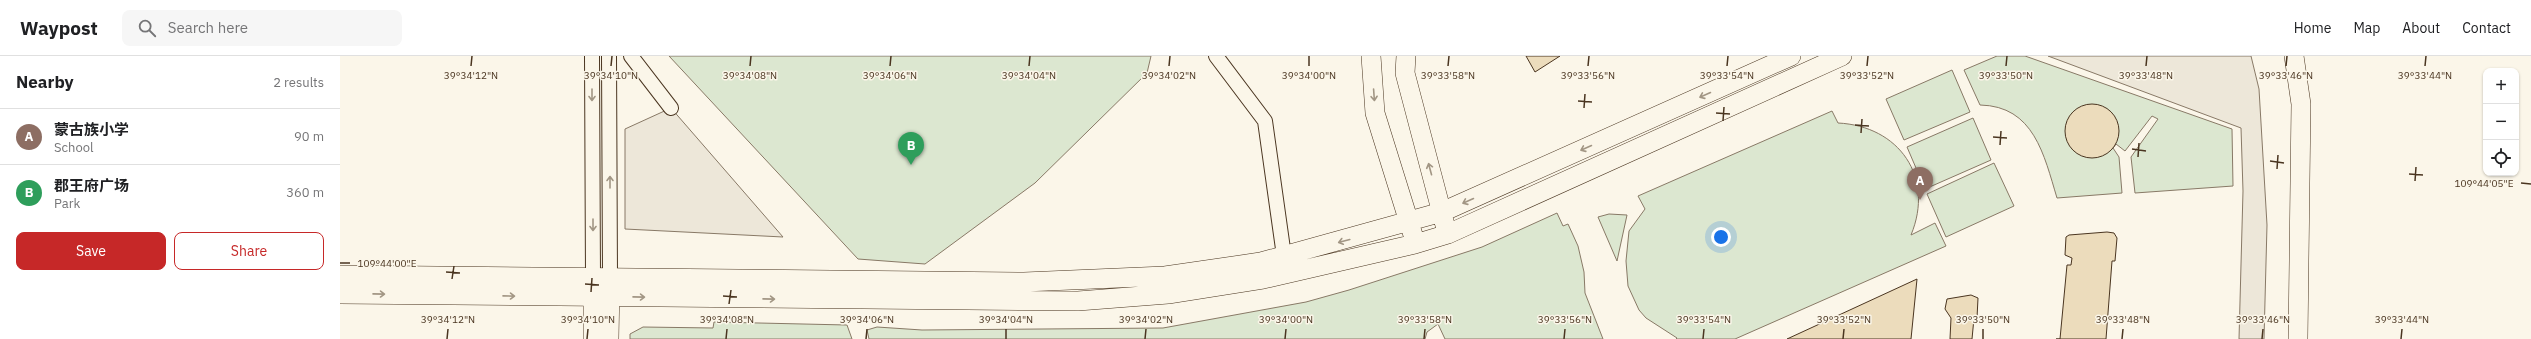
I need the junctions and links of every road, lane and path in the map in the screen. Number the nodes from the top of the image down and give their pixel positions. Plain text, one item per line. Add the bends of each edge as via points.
1 (592, 56) edge
2 (609, 56) edge
3 (631, 56) edge
4 (1216, 56) edge
5 (1371, 56) edge
6 (1406, 56) edge
7 (1792, 56) edge
8 (1842, 56) edge
9 (2294, 56) edge
10 (671, 108) dead end
11 (1442, 212) junction
12 (1410, 222) junction
13 (1448, 234) junction
14 (1416, 244) junction
15 (1284, 256) junction
16 (340, 275) edge
17 (601, 277) junction
18 (340, 294) edge
19 (601, 296) junction
20 (593, 339) edge
21 (609, 339) edge
22 (2298, 339) edge

1 -> 17 street
17 -> 2 street
3 - 10 street
4 - 15 street via 1265,121
5 -> 12 street via 1375,113
11 -> 6 street via 1405,73
7 -> 11 street
8 - 13 street
9 - 22 street via 2301,104
11 - 12 street
11 - 13 street
12 - 14 street
12 -> 15 street
13 - 14 street
19 -> 14 street via 1078,301 1168,294 1263,279
15 - 17 street via 1261,262 1165,276 1024,282
16 - 17 street
17 - 19 street
18 -> 19 street
19 - 20 street
19 - 21 street

